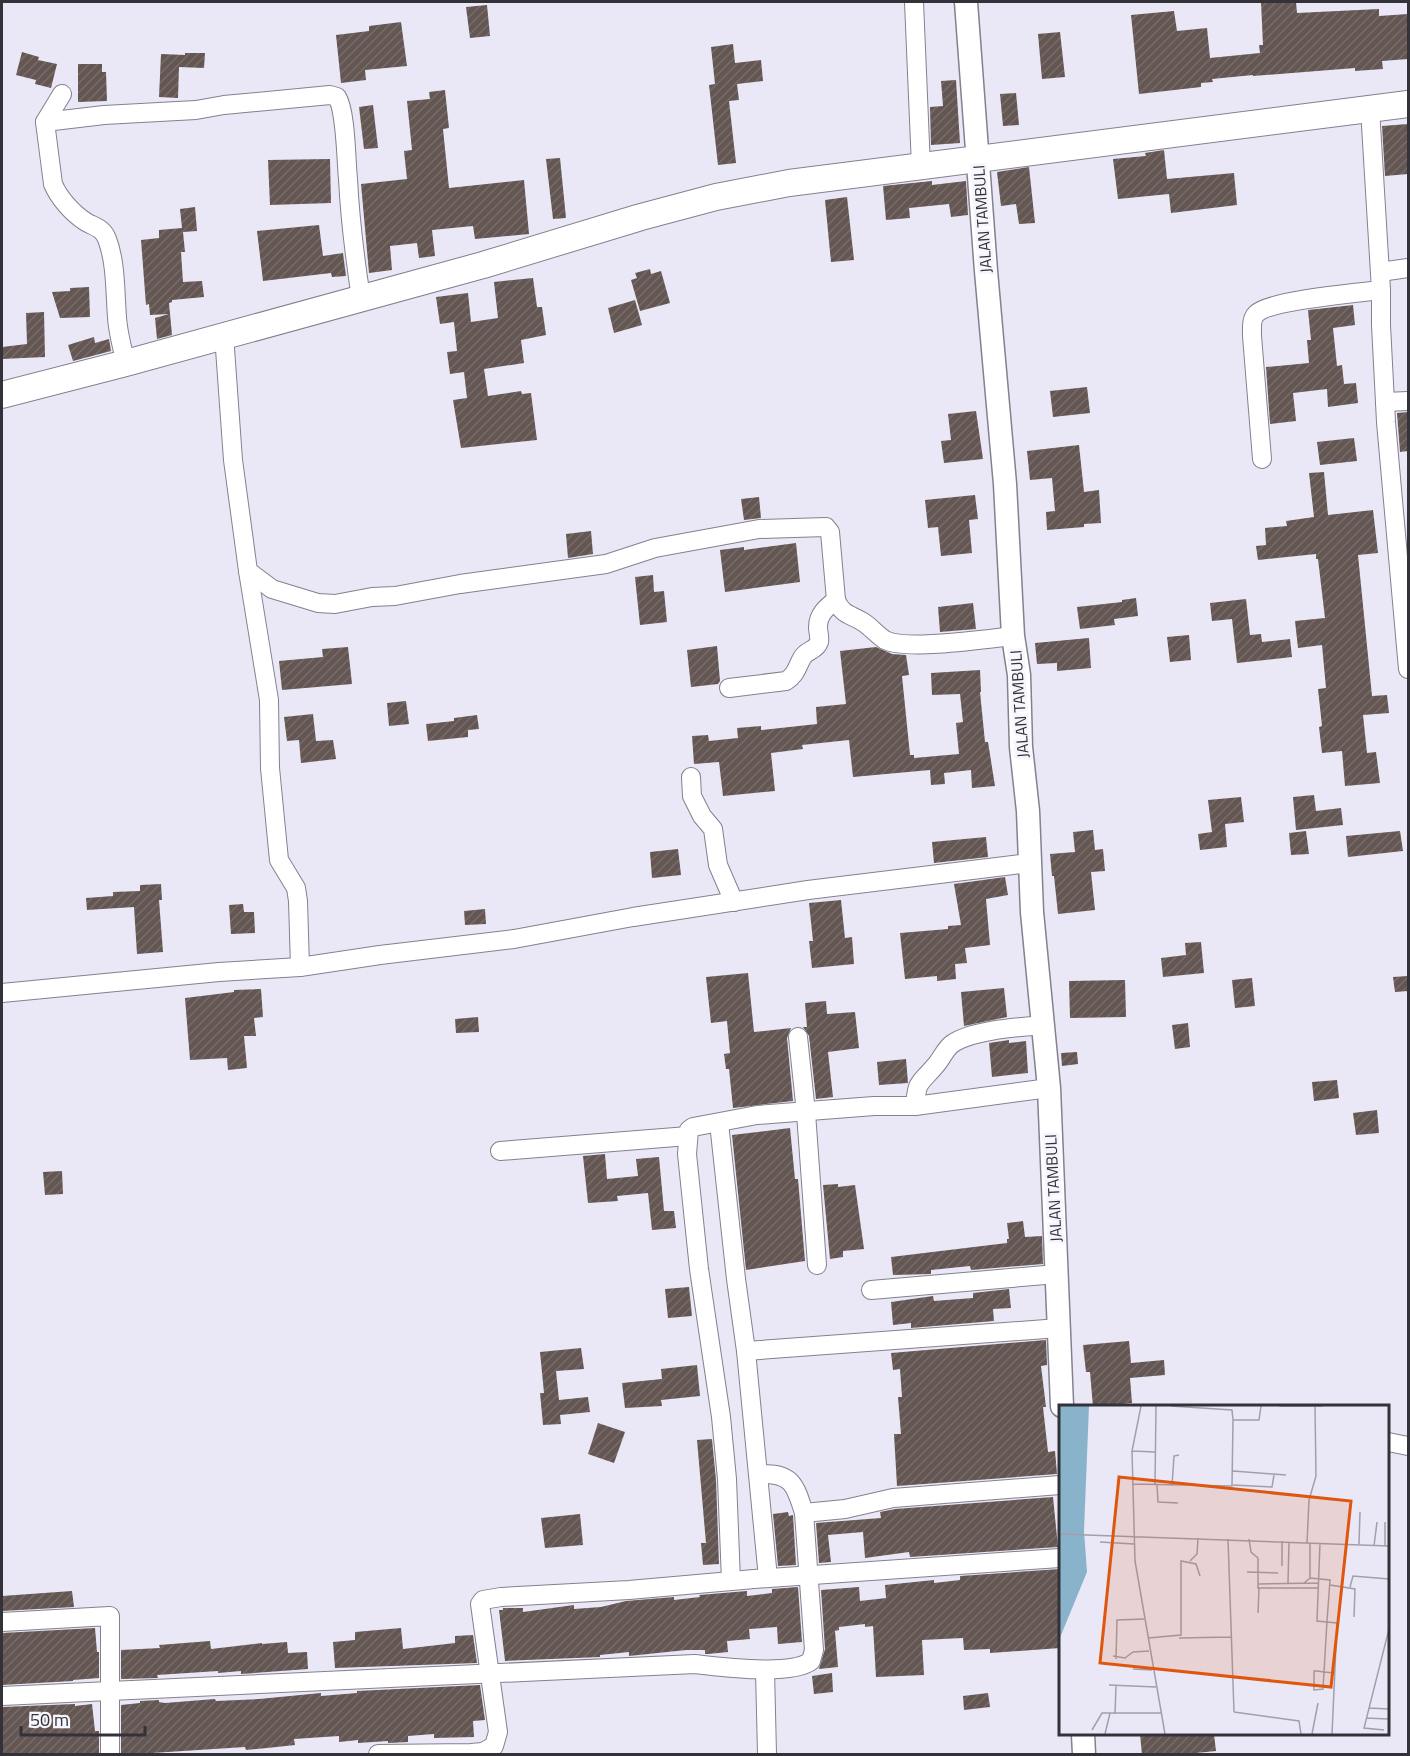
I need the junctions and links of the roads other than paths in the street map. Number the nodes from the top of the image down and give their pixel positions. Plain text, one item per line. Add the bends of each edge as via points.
1 (914, 2) edge
2 (966, 2) edge
3 (62, 94) dead end
4 (1408, 104) edge
5 (1370, 109) junction
6 (45, 122) junction
7 (978, 158) junction
8 (921, 167) junction
9 (1408, 268) edge
10 (1381, 281) junction
11 (361, 298) junction
12 (224, 334) junction
13 (126, 363) junction
14 (2, 395) edge
15 (1408, 400) edge
16 (1385, 402) junction
17 (1262, 459) dead end
18 (249, 571) junction
19 (836, 600) junction
20 (1013, 636) junction
21 (1408, 669) edge
22 (729, 688) dead end
23 (691, 777) dead end
24 (1029, 863) junction
25 (734, 902) junction
26 (300, 967) junction
27 (2, 993) edge
28 (1044, 1025) junction
29 (798, 1036) dead end
30 (1049, 1088) junction
31 (915, 1106) junction
32 (806, 1113) junction
33 (719, 1123) junction
34 (688, 1136) junction
35 (500, 1151) dead end
36 (817, 1265) dead end
37 (1057, 1274) junction
38 (872, 1290) dead end
39 (1059, 1328) junction
40 (747, 1351) junction
41 (1062, 1405) edge
42 (1389, 1442) edge
43 (1408, 1446) edge
44 (759, 1474) junction
45 (1059, 1485) edge
46 (804, 1513) junction
47 (1059, 1558) edge
48 (809, 1576) junction
49 (768, 1578) junction
50 (731, 1581) junction
51 (2, 1622) edge
52 (765, 1670) junction
53 (490, 1673) junction
54 (110, 1692) junction
55 (2, 1696) edge
56 (1083, 1735) edge
57 (110, 1755) edge
58 (378, 1755) edge
59 (767, 1755) edge
60 (1084, 1755) edge

1 - 8 street
2 - 7 street, JALAN TAMBULI
3 - 6 street
4 - 5 main road
5 - 7 main road
5 - 10 street
6 - 11 street via 337,97 347,152
6 - 13 street via 57,193 86,222 100,228 108,240
7 - 8 main road
7 - 20 street, JALAN TAMBULI via 1005,484
8 - 11 main road via 789,183 716,197
9 - 10 street
10 - 16 street
10 - 17 street via 1273,306 1256,314 1252,336
11 - 12 main road
12 - 13 main road
12 - 18 street via 234,460
13 - 14 main road
15 - 16 street
16 - 21 street
18 - 19 street via 272,589 335,604 606,564 655,548 759,529 826,527 830,532
18 - 26 street via 269,700 270,768 279,860 296,888
19 - 20 street via 839,609 871,627 884,640 895,643 936,644
19 - 22 street via 818,621 818,645 803,656 791,678
20 - 24 street, JALAN TAMBULI via 1019,675
23 - 25 street via 692,796 713,829 718,865
24 - 25 street
24 - 28 street, JALAN TAMBULI
25 - 26 street via 514,939
26 - 27 street
28 - 30 street, JALAN TAMBULI
28 - 31 street via 964,1037 951,1045 917,1086
29 - 32 street
30 - 31 street
30 - 37 street, JALAN TAMBULI
31 - 32 street
32 - 33 street
32 - 36 street
33 - 34 street via 693,1127
33 - 40 street
34 - 35 street
34 - 50 street via 699,1269 722,1427
37 - 38 street
37 - 39 street, JALAN TAMBULI
39 - 40 street
39 - 41 street, JALAN TAMBULI
40 - 44 street
42 - 43 street
44 - 46 street via 786,1477 798,1492
44 - 49 street
45 - 46 street via 893,1498
46 - 48 street
47 - 48 street
48 - 49 street
48 - 52 street via 812,1661
49 - 50 street
50 - 53 street via 483,1600 480,1604
51 - 54 street via 110,1616
52 - 53 street via 695,1664
52 - 59 street
53 - 54 street
53 - 58 street via 498,1732 494,1746 471,1753
54 - 55 street
54 - 57 street
56 - 60 street

